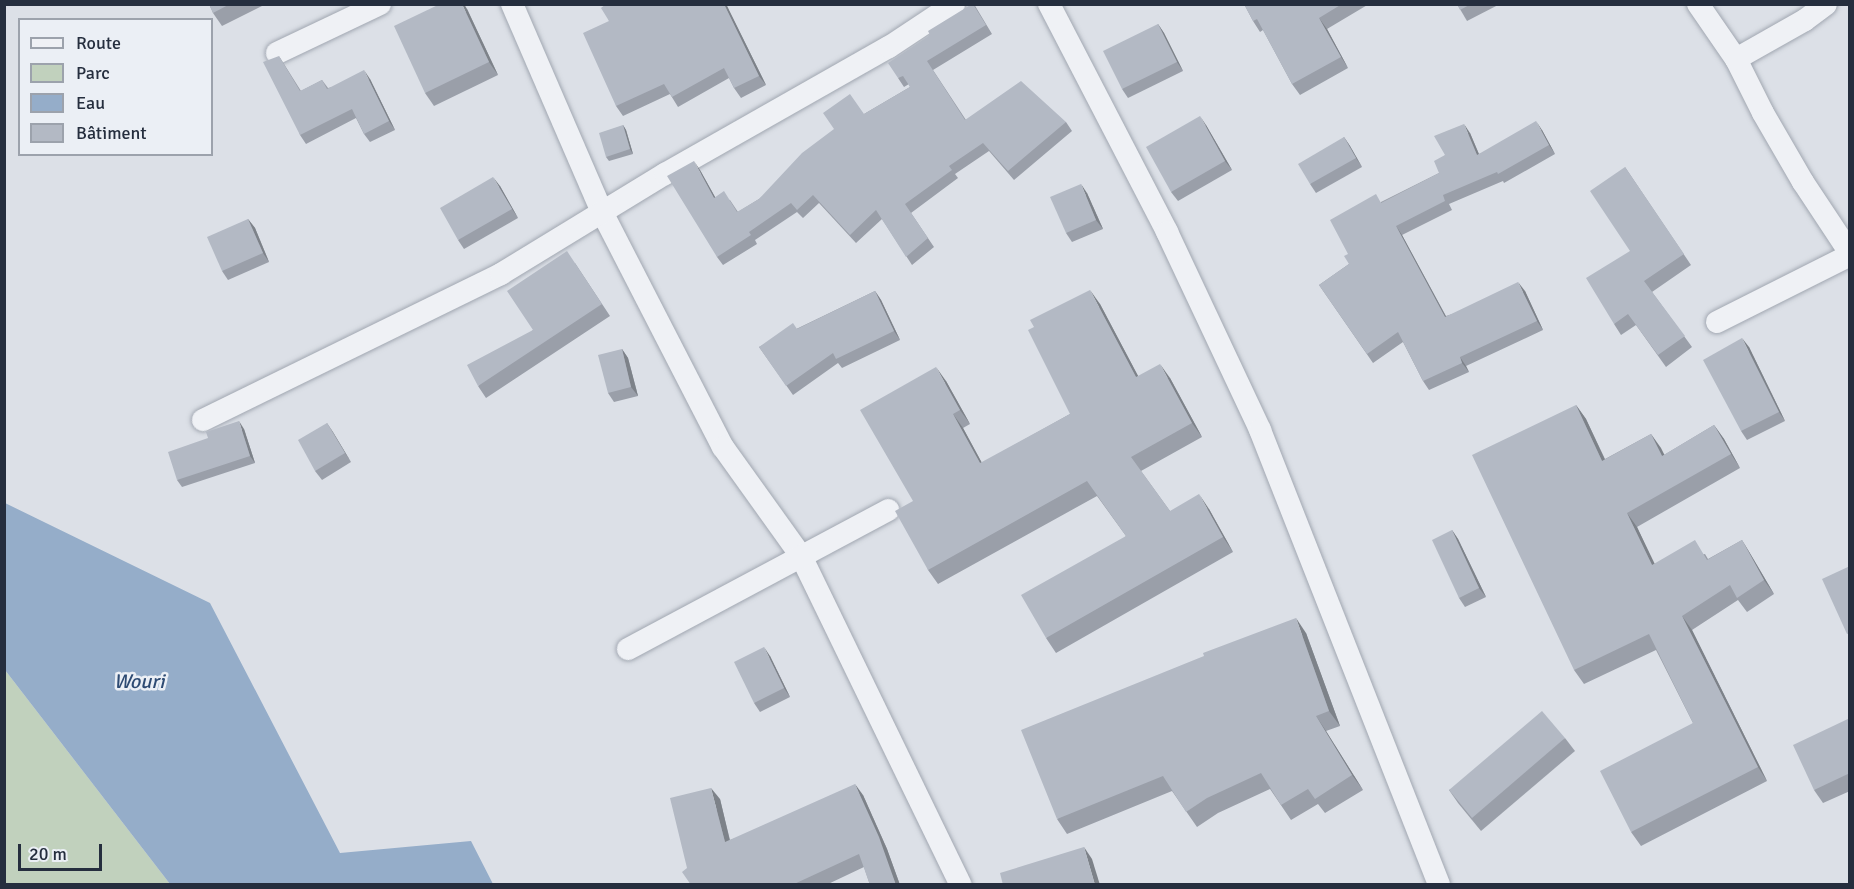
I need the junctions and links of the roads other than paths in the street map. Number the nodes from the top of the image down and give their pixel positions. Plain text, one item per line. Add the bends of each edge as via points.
1 (380, 4) edge
2 (512, 4) edge
3 (954, 4) edge
4 (1049, 4) edge
5 (1698, 4) edge
6 (1826, 4) edge
7 (276, 53) dead end
8 (1737, 59) junction
9 (603, 214) junction
10 (1850, 254) edge
11 (1717, 322) dead end
12 (203, 420) dead end
13 (888, 510) dead end
14 (801, 556) junction
15 (628, 649) dead end
16 (960, 885) edge
17 (1439, 885) edge

1 - 7 street
2 - 9 street
3 - 9 street via 889,47 665,174
4 - 17 street via 1167,232 1260,430
5 - 8 street
6 - 8 street
8 - 10 street via 1774,133
9 - 12 street via 455,298
9 - 14 street via 723,447
10 - 11 street
13 - 14 street
14 - 15 street
14 - 16 street

